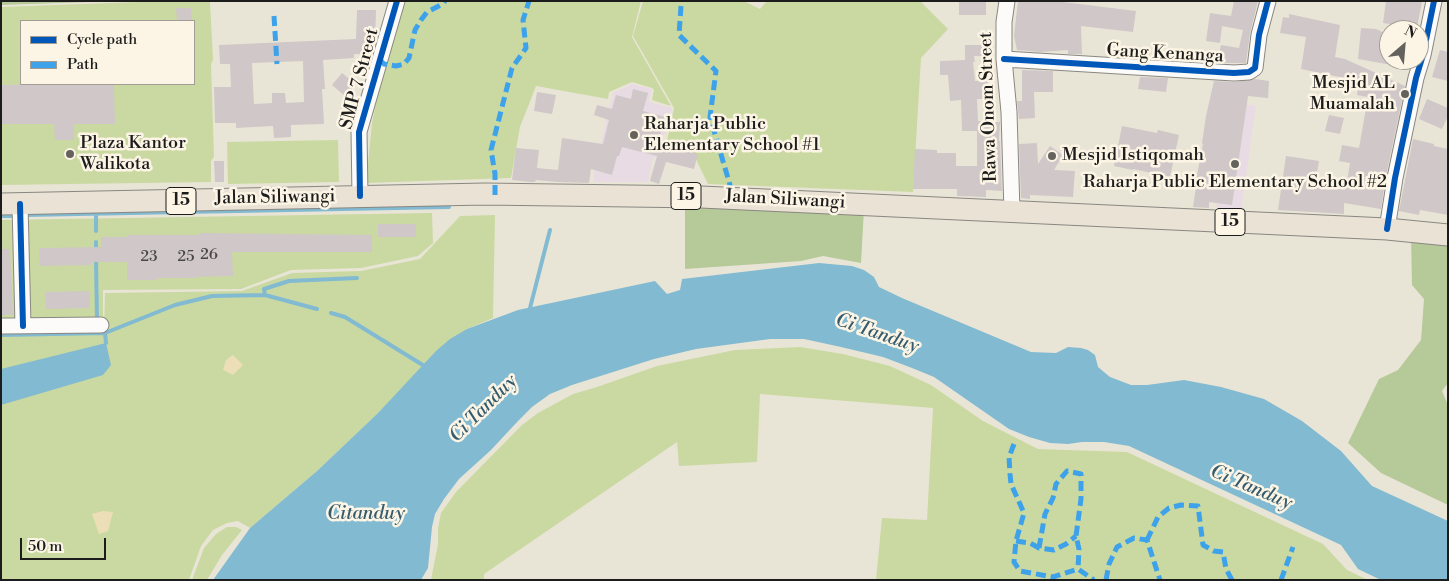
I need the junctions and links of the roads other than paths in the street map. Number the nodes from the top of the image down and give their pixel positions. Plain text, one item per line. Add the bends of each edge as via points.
1 (397, 1) edge
2 (1006, 1) edge
3 (1268, 1) edge
4 (1434, 1) edge
5 (1004, 59) junction
6 (360, 196) junction
7 (11, 204) edge
8 (1012, 212) junction
9 (1387, 229) junction
10 (1448, 235) edge
11 (101, 325) dead end
12 (1, 326) edge
13 (23, 326) junction

1 - 6 street, SMP 7 Street via 359,132
2 - 5 street, Rawa Onom Street
3 - 5 street, Gang Kenanga via 1255,68 1249,72
4 - 9 street via 1394,178
5 - 8 street, Rawa Onom Street
6 - 7 highway, Jalan Siliwangi / 15
6 - 8 highway, Jalan Siliwangi / 15 via 701,196
7 - 13 street
8 - 9 highway, Jalan Siliwangi / 15
9 - 10 highway, Jalan Siliwangi / 15
11 - 13 street
12 - 13 street

